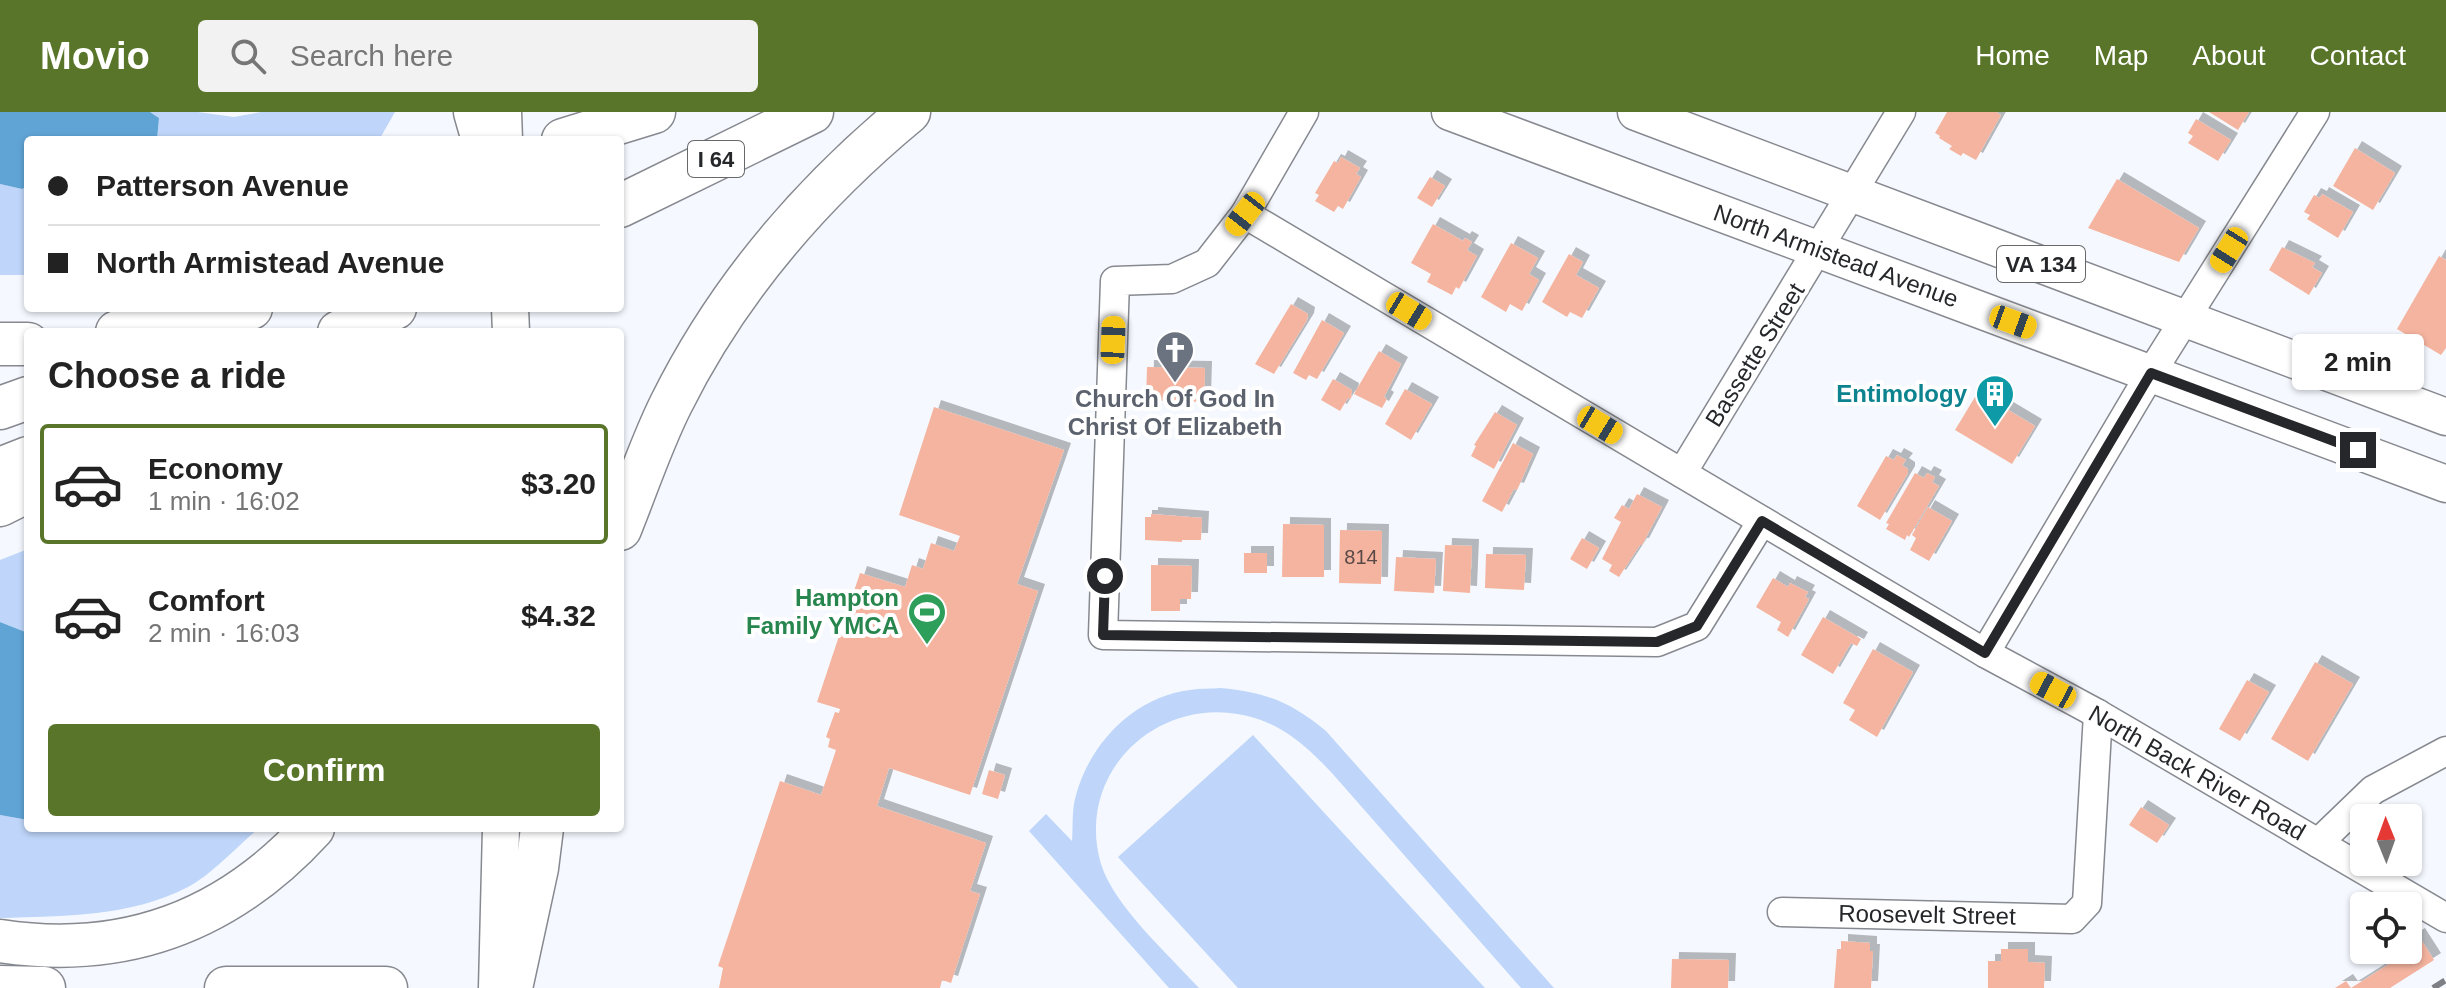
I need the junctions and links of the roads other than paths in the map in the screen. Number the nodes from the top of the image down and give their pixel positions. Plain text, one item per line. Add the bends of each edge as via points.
1 (475, 112) edge
2 (503, 112) edge
3 (654, 112) edge
4 (681, 112) edge
5 (812, 112) edge
6 (909, 112) edge
7 (1304, 112) edge
8 (1450, 112) edge
9 (1636, 112) edge
10 (1901, 112) edge
11 (2315, 112) edge
12 (482, 136) edge
13 (504, 136) edge
14 (574, 136) edge
15 (624, 140) edge
16 (1854, 193) junction
17 (624, 204) edge
18 (1245, 214) junction
19 (1819, 250) junction
20 (169, 312) edge
21 (242, 312) edge
22 (386, 312) edge
23 (2186, 319) junction
24 (127, 328) edge
25 (204, 328) edge
26 (348, 328) edge
27 (0, 344) edge
28 (24, 344) edge
29 (2151, 373) junction
30 (24, 399) edge
31 (0, 408) edge
32 (2446, 417) edge
33 (24, 460) edge
34 (0, 469) edge
35 (1682, 473) junction
36 (2446, 484) edge
37 (24, 493) edge
38 (0, 505) edge
39 (624, 519) edge
40 (1762, 521) junction
41 (1985, 653) junction
42 (2098, 714) junction
43 (2446, 751) edge
44 (309, 832) edge
45 (501, 832) edge
46 (542, 832) edge
47 (2318, 843) junction
48 (1782, 912) dead end
49 (2446, 918) edge
50 (0, 941) edge
51 (0, 987) edge
52 (44, 988) edge
53 (226, 988) edge
54 (386, 988) edge
55 (497, 988) edge
56 (511, 988) edge

1 - 12 highway
2 - 13 main road
3 - 14 highway
4 - 15 highway, I 64
5 - 17 highway, I 64
6 - 39 highway via 793,221 727,305 671,405
7 - 18 street
8 - 19 main road, North Armistead Avenue / VA 134
9 - 16 main road, VA 134
10 - 16 street, Bassette Street
11 - 23 street
16 - 19 street, Bassette Street
16 - 23 main road, VA 134
18 - 35 street, North Back River Road
18 - 40 street via 1207,263 1172,279 1115,281 1103,635 1657,642 1697,626
19 - 29 main road, North Armistead Avenue / VA 134
19 - 35 street, Bassette Street
20 - 24 highway
21 - 25 highway
22 - 26 highway
23 - 29 street
23 - 32 main road, VA 134
27 - 28 highway
29 - 36 main road, North Armistead Avenue / VA 134
29 - 41 street
30 - 31 highway
33 - 34 highway
35 - 40 street, North Back River Road
37 - 38 highway
40 - 41 street, North Back River Road
41 - 42 street, North Back River Road
42 - 47 street, North Back River Road
42 - 48 street, Roosevelt Street via 2087,903 2072,919
43 - 47 street via 2373,790
44 - 50 highway via 253,884 211,911 159,932 39,947
45 - 55 main road
46 - 56 highway
47 - 49 street, North Back River Road
51 - 52 highway
53 - 54 highway

